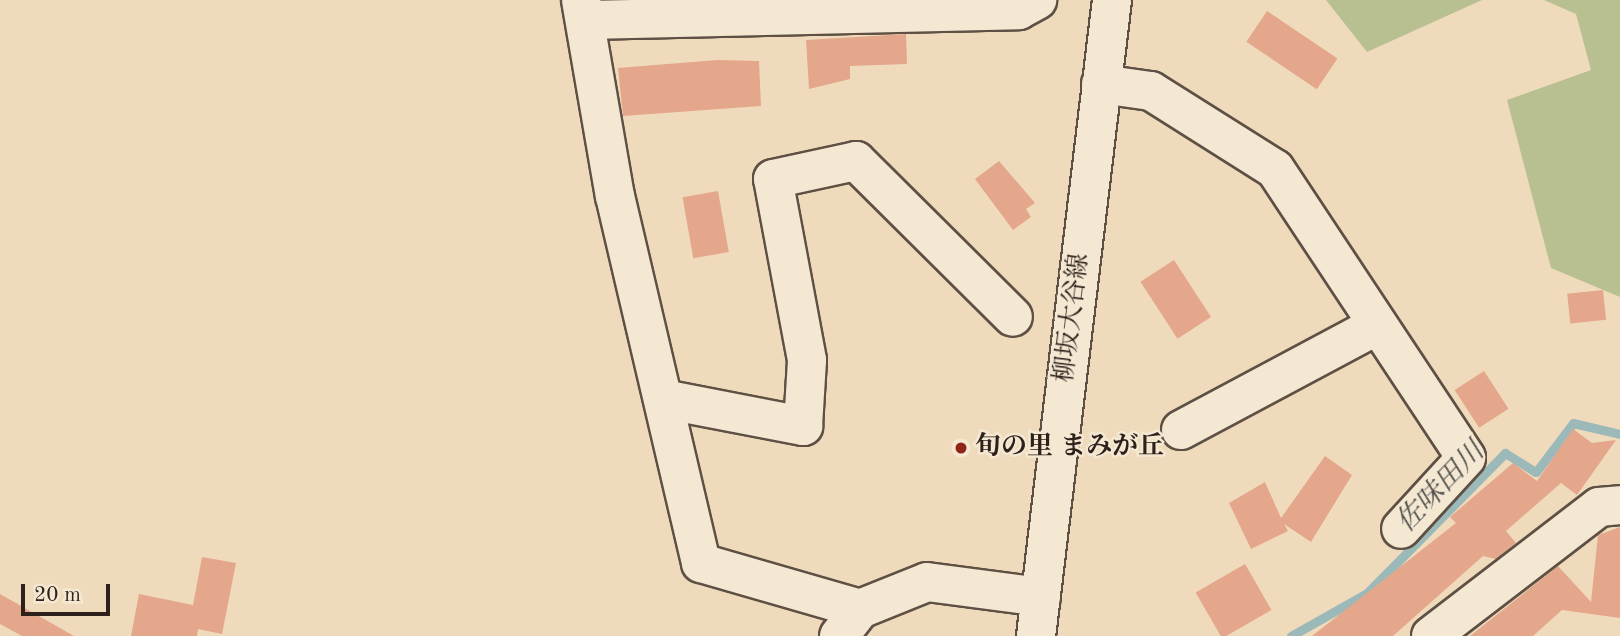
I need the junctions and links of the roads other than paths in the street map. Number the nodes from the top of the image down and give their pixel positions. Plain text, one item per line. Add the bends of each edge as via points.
1 (1037, 0) edge
2 (1112, 0) edge
3 (841, 6) edge
4 (584, 10) edge
5 (1101, 83) junction
6 (1013, 317) dead end
7 (1378, 325) junction
8 (663, 400) junction
9 (1181, 429) dead end
10 (1620, 505) edge
11 (1401, 530) dead end
12 (1041, 597) junction
13 (850, 622) edge
14 (1036, 636) edge
15 (1431, 636) edge

1 - 3 street via 1019,10
2 - 5 street, 柳坂大谷線
3 - 4 street
4 - 8 street via 615,195
5 - 7 street via 1151,91 1275,169
5 - 12 street, 柳坂大谷線
6 - 8 street via 856,161 773,179 807,360 803,426
7 - 9 street
7 - 11 street via 1466,458
8 - 13 street via 701,563
10 - 15 street via 1599,507
12 - 13 street via 926,582
12 - 14 street, 柳坂大谷線

